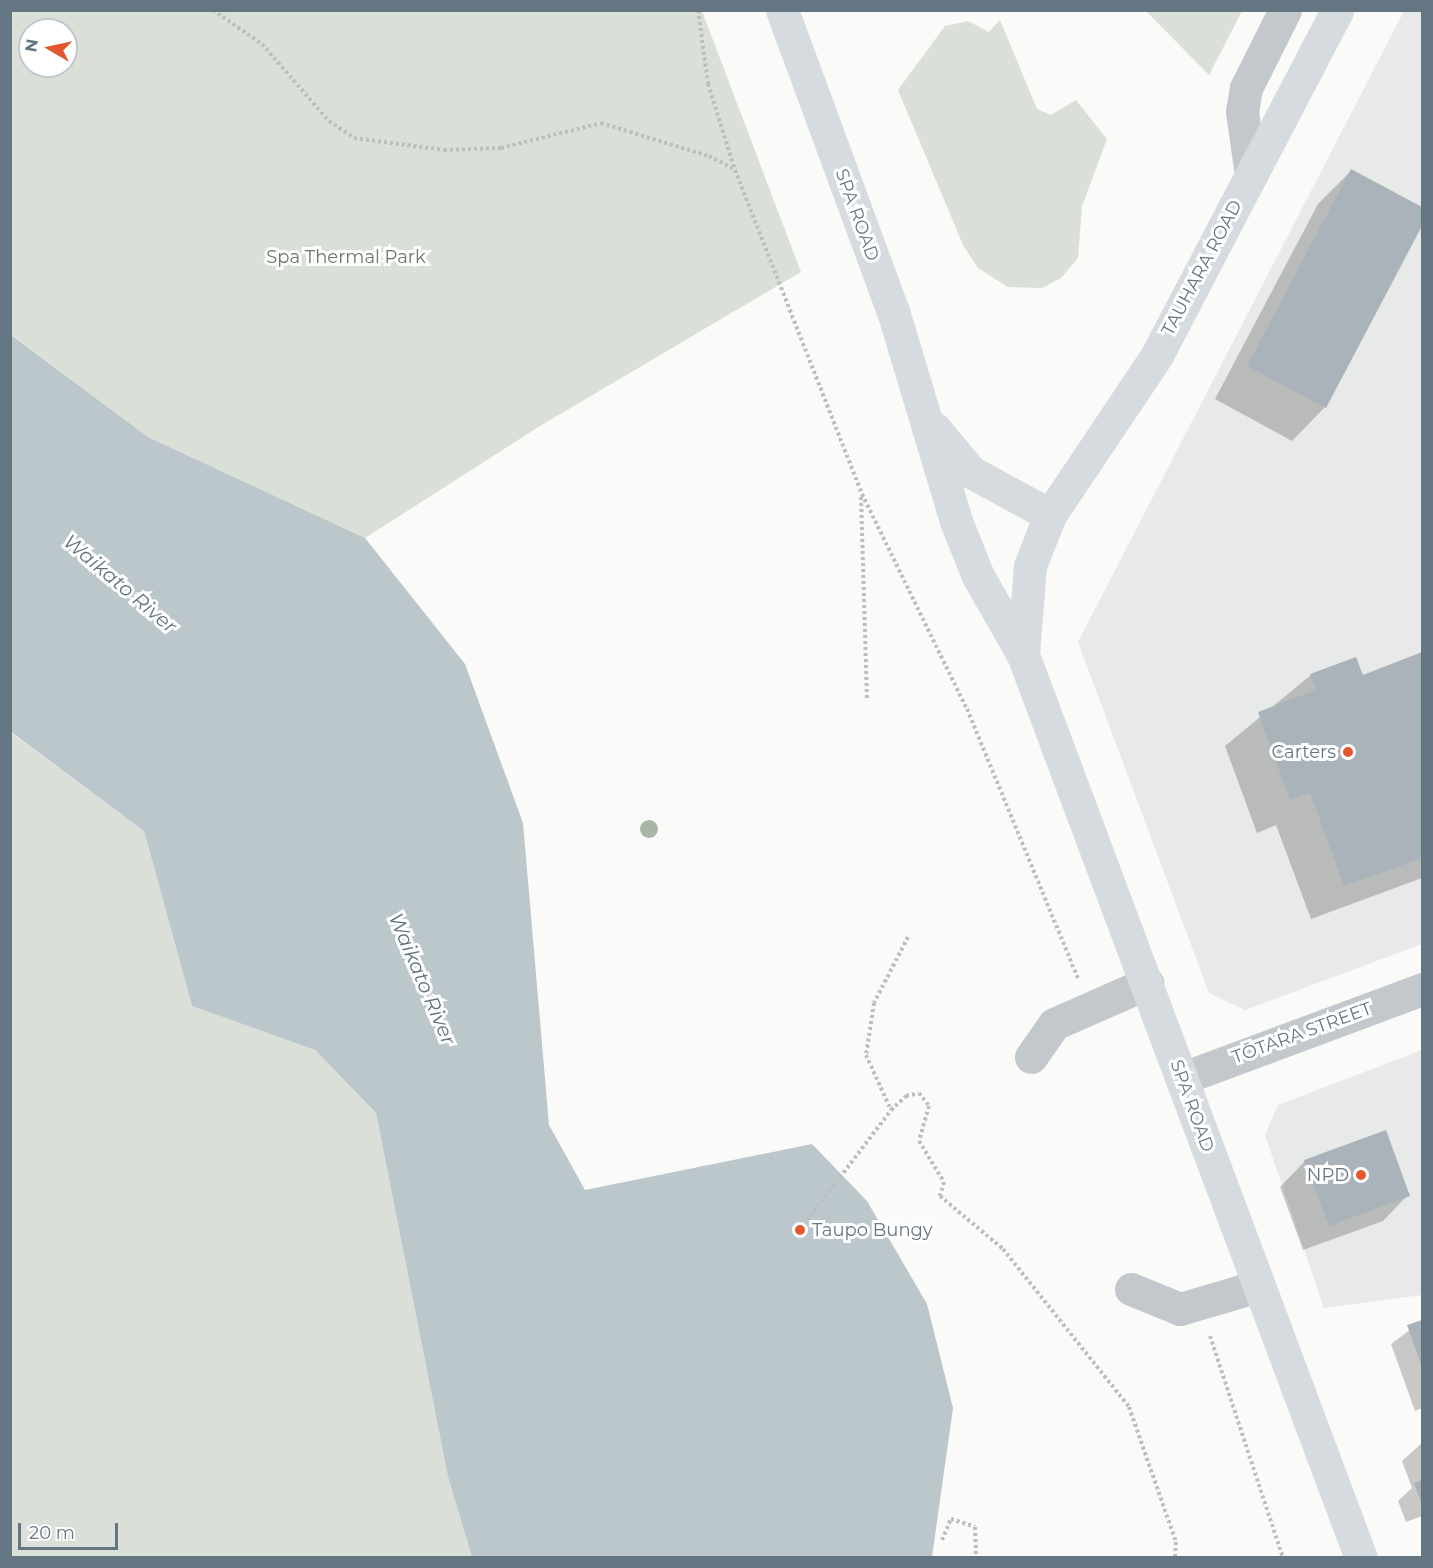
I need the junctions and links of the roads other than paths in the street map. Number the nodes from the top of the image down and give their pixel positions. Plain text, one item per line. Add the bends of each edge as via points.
1 (782, 10) edge
2 (1285, 10) edge
3 (1337, 10) edge
4 (1251, 175) junction
5 (928, 422) junction
6 (1050, 515) junction
7 (1023, 656) junction
8 (1147, 983) junction
9 (1422, 988) edge
10 (1031, 1057) dead end
11 (1183, 1078) junction
12 (1258, 1286) junction
13 (1131, 1289) dead end
14 (1361, 1557) edge

1 - 5 main road, SPA ROAD
2 - 4 street via 1246,88 1242,112
3 - 4 main road, TAUHARA ROAD
4 - 6 main road, TAUHARA ROAD via 1125,410
5 - 6 main road, SPA ROAD via 971,472
5 - 7 main road, SPA ROAD via 978,576
6 - 7 main road, SPA ROAD via 1030,566
7 - 8 main road, SPA ROAD
8 - 10 street via 1054,1024
8 - 11 main road, SPA ROAD
9 - 11 street, TŌTARA STREET
11 - 12 main road, SPA ROAD
12 - 13 street via 1180,1309
12 - 14 main road, SPA ROAD

